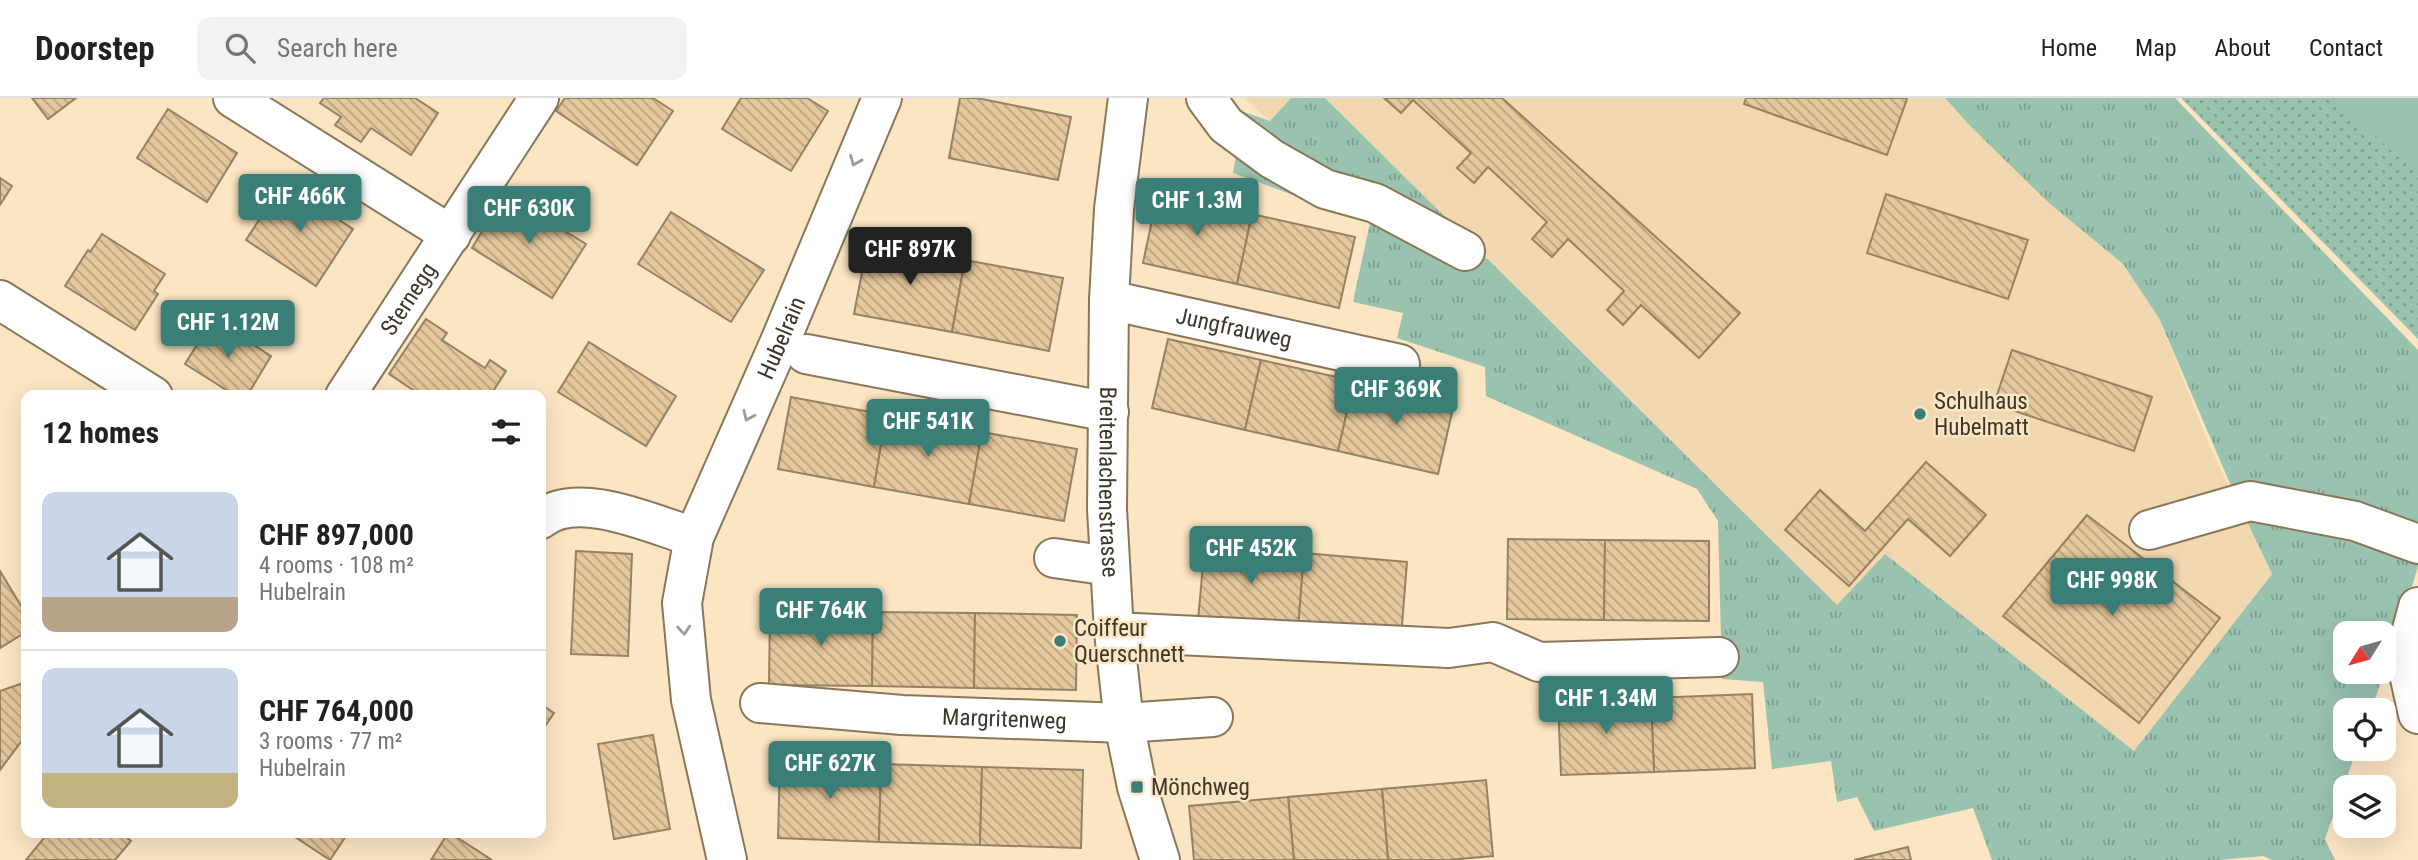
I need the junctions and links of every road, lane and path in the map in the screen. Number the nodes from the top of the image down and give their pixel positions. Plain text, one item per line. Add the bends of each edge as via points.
1 (233, 98) edge
2 (539, 98) edge
3 (882, 98) edge
4 (1128, 98) edge
5 (1206, 98) edge
6 (451, 234) junction
7 (1465, 251) dead end
8 (0, 300) edge
9 (1109, 300) junction
10 (806, 354) dead end
11 (1400, 364) dead end
12 (143, 390) edge
13 (349, 390) edge
14 (1109, 412) junction
15 (546, 514) edge
16 (2149, 530) dead end
17 (694, 537) junction
18 (2418, 544) edge
19 (1054, 558) dead end
20 (1110, 566) junction
21 (2418, 607) edge
22 (1114, 632) junction
23 (1720, 657) dead end
24 (760, 704) dead end
25 (2418, 714) edge
26 (1213, 717) dead end
27 (1124, 723) junction
28 (727, 860) edge
29 (1160, 860) edge

1 - 6 street
2 - 6 street, Sternegg
3 -> 17 street, Hubelrain
4 - 9 street, Breitenlachenstrasse via 1114,209
5 - 7 street via 1226,125 1272,159 1325,189 1375,203
6 - 13 street, Sternegg
8 - 12 street
9 - 11 street, Jungfrauweg
9 - 14 street, Breitenlachenstrasse
10 - 14 street
14 - 20 street, Breitenlachenstrasse
15 - 17 street via 576,506 607,510
16 - 18 street via 2250,501 2355,521
17 -> 28 street, Hubelrain via 682,603 689,686
19 - 20 street
20 - 22 street, Breitenlachenstrasse
21 - 25 street via 2404,656
22 - 23 street via 1449,648 1493,642 1539,662
22 - 27 street, Breitenlachenstrasse
24 - 27 street, Margritenweg via 902,715
26 - 27 street, Margritenweg
27 - 29 street, Breitenlachenstrasse

